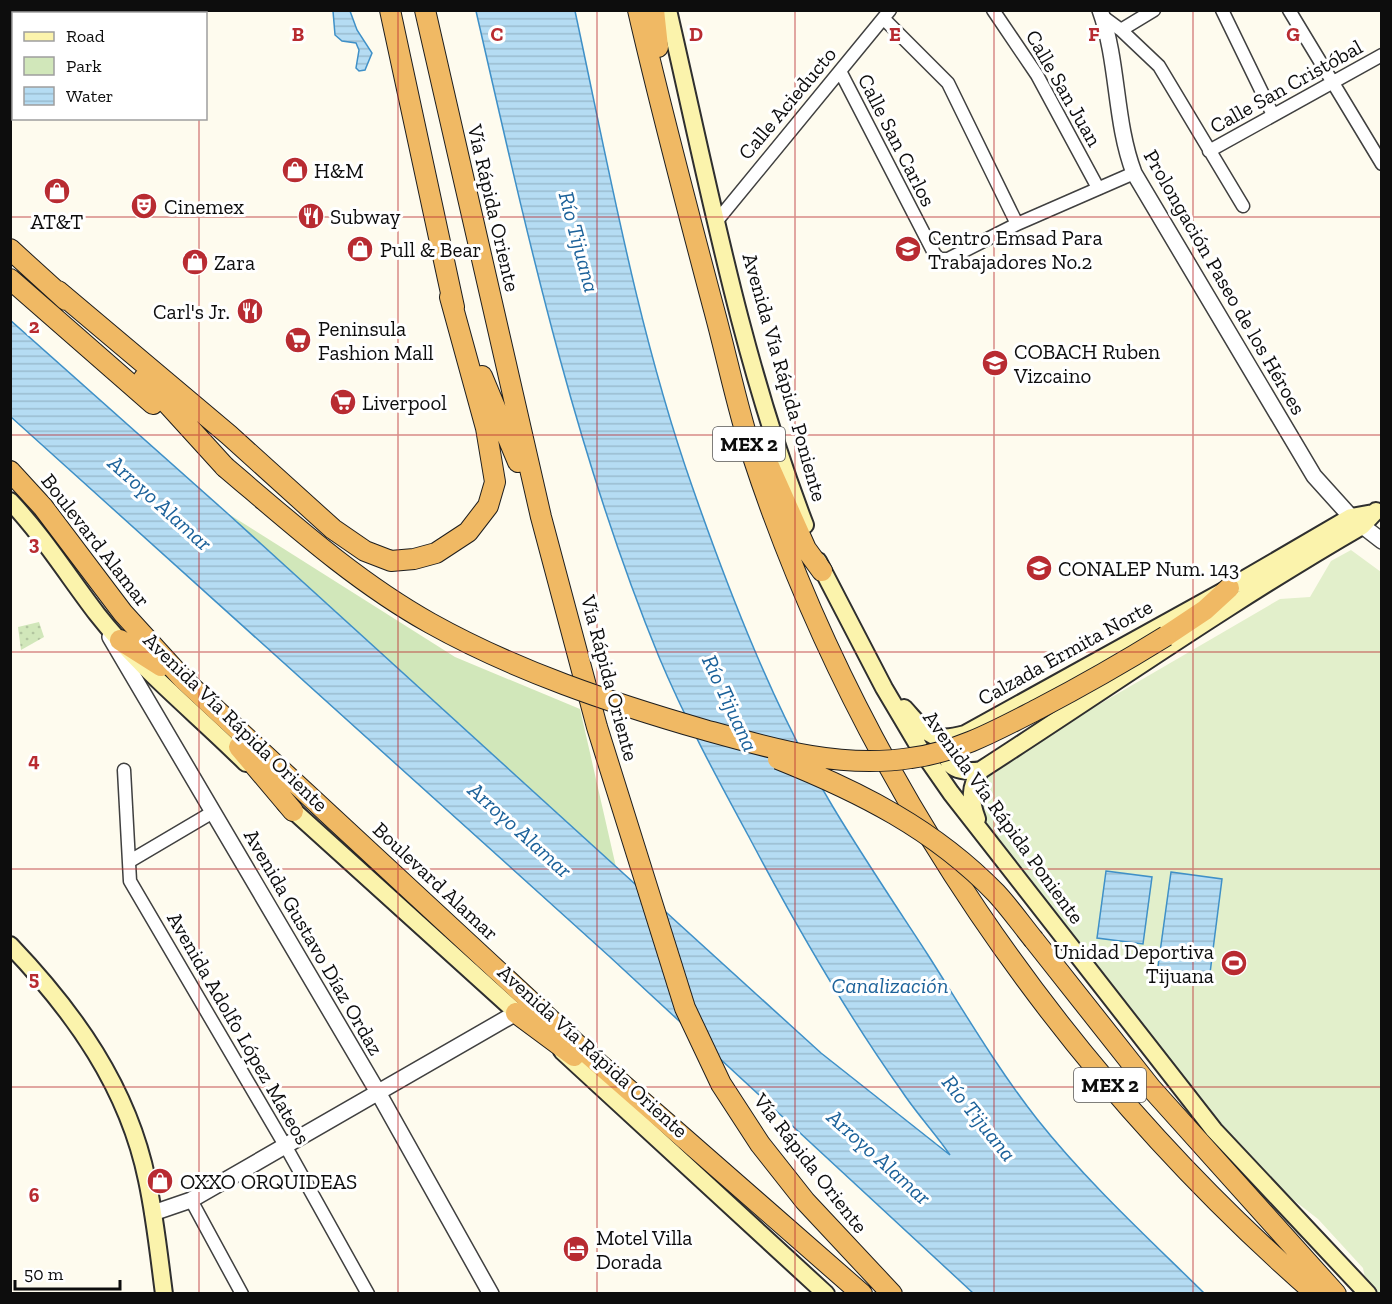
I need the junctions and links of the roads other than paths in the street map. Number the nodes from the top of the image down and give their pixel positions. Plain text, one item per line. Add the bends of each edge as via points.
1 (390, 10) edge
2 (425, 10) edge
3 (638, 10) edge
4 (654, 10) edge
5 (668, 10) edge
6 (993, 10) edge
7 (1154, 10) edge
8 (1222, 10) edge
9 (1289, 10) edge
10 (1101, 13) edge
11 (887, 15) edge
12 (1121, 30) junction
13 (1382, 54) edge
14 (840, 71) junction
15 (1331, 81) junction
16 (1273, 115) junction
17 (665, 118) junction
18 (1209, 151) junction
19 (1382, 164) edge
20 (1134, 173) junction
21 (1098, 188) junction
22 (1243, 206) dead end
23 (716, 222) junction
24 (1017, 224) junction
25 (12, 251) edge
26 (10, 279) edge
27 (58, 291) junction
28 (450, 297) junction
29 (736, 399) junction
30 (225, 467) junction
31 (10, 471) edge
32 (12, 504) edge
33 (542, 516) junction
34 (1367, 516) edge
35 (1382, 541) edge
36 (822, 570) junction
37 (1229, 588) junction
38 (97, 614) junction
39 (120, 640) junction
40 (184, 680) junction
41 (884, 688) junction
42 (693, 726) junction
43 (965, 734) junction
44 (124, 770) dead end
45 (981, 770) junction
46 (293, 811) junction
47 (213, 812) junction
48 (980, 828) junction
49 (129, 861) junction
50 (10, 945) edge
51 (516, 1013) junction
52 (379, 1094) junction
53 (672, 1129) junction
54 (286, 1147) junction
55 (191, 1200) junction
56 (153, 1213) junction
57 (164, 1293) edge
58 (242, 1293) edge
59 (368, 1293) edge
60 (491, 1293) edge
61 (826, 1293) edge
62 (862, 1293) edge
63 (892, 1293) edge
64 (1316, 1293) edge
65 (1336, 1293) edge
66 (1368, 1293) edge

1 - 28 highway
2 - 33 highway, Vía Rápida Oriente
3 - 17 highway, MEX 2
4 - 17 highway
5 - 23 main road, Avenida Vía Rápida Poniente
6 - 21 street, Calle San Juan via 1037,75
7 - 12 street
8 - 16 street
9 - 15 street
10 - 12 street
10 - 20 street, Prolongación Paseo de los Héroes via 1113,64 1120,129
11 - 14 street, Calle Acieducto
11 - 24 street via 948,83
12 - 18 street via 1159,66
13 - 15 street, Calle San Cristóbal
14 - 23 street, Calle Acieducto
14 - 24 street, Calle San Carlos via 937,257 948,259
15 - 16 street, Calle San Cristóbal
15 - 19 street
16 - 18 street, Calle San Cristóbal
17 - 29 highway, MEX 2
18 - 22 street
20 - 21 street, Calle San Carlos
20 - 34 street, Prolongación Paseo de los Héroes via 1314,476
21 - 24 street, Calle San Carlos
23 - 36 main road, Avenida Vía Rápida Poniente via 771,429
25 - 27 highway
26 - 30 highway
27 - 28 highway via 229,435 333,529 365,551 391,561 436,553 468,532 488,506 495,482 486,428
27 - 30 highway via 177,412
28 - 33 highway
29 - 36 highway via 753,426 806,549
29 - 64 highway, MEX 2 via 783,541 842,678 880,753 980,914 1088,1058 1149,1131 1226,1210
30 - 42 highway, bridge via 361,579 429,622 528,670
31 - 40 highway, Boulevard Alamar via 43,507 123,613
32 - 38 main road, Avenida Vía Rápida Oriente via 55,554
33 - 63 highway, Vía Rápida Oriente via 597,727 685,1008 722,1084 760,1144 805,1201
34 - 35 street, Prolongación Paseo de los Héroes
34 - 37 main road, Calzada Ermita Norte
34 - 45 main road
36 - 41 main road, Avenida Vía Rápida Poniente
37 - 42 highway, bridge via 1167,636 1098,677 992,734 958,747 877,762 819,759
37 - 43 main road, Calzada Ermita Norte
38 - 39 main road, Avenida Vía Rápida Oriente
38 - 47 street, Avenida Gustavo Díaz Ordaz
39 - 40 highway
39 - 46 main road, Avenida Vía Rápida Oriente
40 - 46 highway
40 - 53 highway, Boulevard Alamar
41 - 43 main road, Calzada Ermita Norte via 929,735 946,739
41 - 48 main road, Avenida Vía Rápida Poniente via 919,747
42 - 65 highway, bridge via 842,785 896,814 921,830 996,894 1150,1088
43 - 45 main road via 952,746 948,762 960,771
44 - 49 street, Avenida Adolfo López Mateos
45 - 48 main road via 971,792
46 - 51 main road, Avenida Vía Rápida Oriente
47 - 49 street
47 - 52 street, Avenida Gustavo Díaz Ordaz
48 - 66 main road, Avenida Vía Rápida Poniente via 1214,1130
49 - 54 street, Avenida Adolfo López Mateos via 130,881
50 - 56 main road via 77,1023 107,1072 136,1140
51 - 52 street
51 - 53 highway
51 - 61 main road, Avenida Vía Rápida Oriente
52 - 54 street
52 - 60 street, Avenida Gustavo Díaz Ordaz
53 - 62 highway, Boulevard Alamar
54 - 55 street
54 - 59 street, Avenida Adolfo López Mateos
55 - 56 street
55 - 58 street
56 - 57 main road

